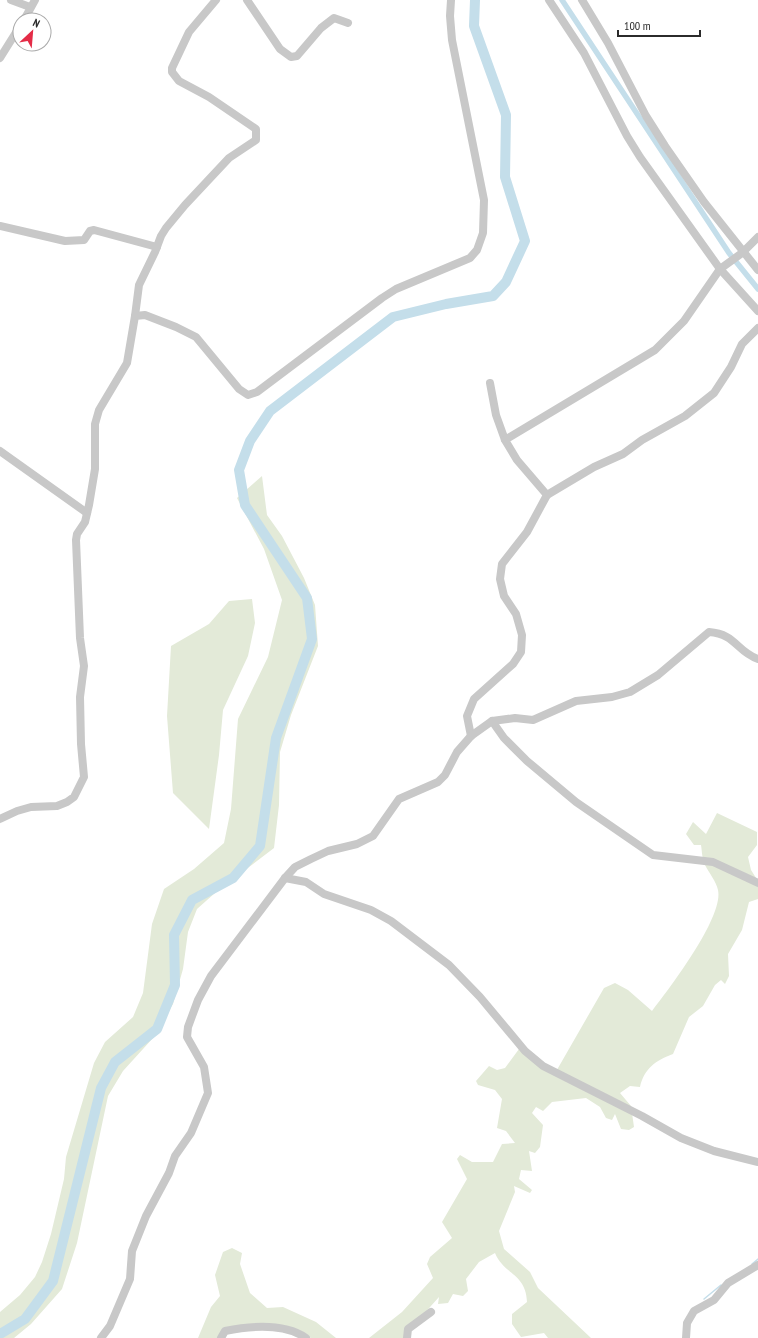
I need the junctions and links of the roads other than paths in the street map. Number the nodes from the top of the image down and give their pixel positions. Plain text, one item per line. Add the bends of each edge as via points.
1 (11, 0) edge
2 (216, 0) edge
3 (247, 0) edge
4 (451, 0) edge
5 (549, 0) edge
6 (582, 0) edge
7 (33, 3) edge
8 (28, 12) edge
9 (348, 23) dead end
10 (12, 39) edge
11 (0, 58) edge
12 (0, 226) edge
13 (758, 237) edge
14 (157, 248) junction
15 (739, 255) junction
16 (723, 267) junction
17 (758, 270) edge
18 (758, 311) edge
19 (134, 316) junction
20 (758, 328) edge
21 (490, 383) dead end
22 (505, 440) junction
23 (0, 451) edge
24 (547, 495) junction
25 (87, 513) junction
26 (758, 659) edge
27 (492, 720) junction
28 (471, 736) junction
29 (0, 818) edge
30 (285, 878) junction
31 (758, 883) edge
32 (758, 1162) edge
33 (758, 1265) edge
34 (431, 1312) dead end
35 (101, 1338) edge
36 (221, 1338) edge
37 (306, 1338) edge
38 (407, 1338) edge
39 (686, 1338) edge

1 - 7 street
2 - 14 street via 189,32 172,72 179,80 256,129 258,135 256,140 230,158 185,205 163,232
3 - 9 street via 280,49 291,57 297,56 321,28 334,18
4 - 19 street via 452,40 484,200 481,241 470,258 396,289 258,392 248,395 239,389 196,338 176,326 145,316
5 - 16 street via 584,53 640,158
6 - 15 street via 664,146
7 - 8 street
10 - 11 street
12 - 14 street via 65,241 84,240 90,231 94,230
13 - 15 street
14 - 19 street via 139,285
15 - 16 street
15 - 17 street
16 - 18 street
16 - 22 street via 684,321 655,350
19 - 25 street via 127,363 102,404 95,424 95,469
20 - 24 street via 742,344 731,367 714,392 691,411 623,454 594,467
21 - 22 street via 496,415
22 - 24 street via 517,460
23 - 25 street
24 - 28 street via 527,532 502,564 500,579 504,596 516,614 522,635 521,652 513,664 474,699 468,716
25 - 29 street via 76,540 80,638 84,666 80,697 84,777 74,797 67,802 57,806 31,807
26 - 27 street via 746,653 729,637 709,632 658,675 630,692 576,701 533,720
27 - 28 street
27 - 31 street via 504,738 527,761 576,802 654,854 713,862
28 - 30 street via 457,752 445,775 438,782 400,799 373,836 356,844 328,851 295,867
30 - 32 street via 306,882 324,894 371,910 391,921 449,965 480,997 525,1051 542,1066 681,1138 714,1152
30 - 35 street via 211,976 198,1000 187,1037 204,1067 208,1093 191,1133 176,1156 146,1216 132,1251 130,1279 110,1326
33 - 39 street via 728,1283 714,1300 694,1311 688,1323
34 - 38 street via 408,1329
36 - 37 street via 225,1331 241,1328 286,1328

